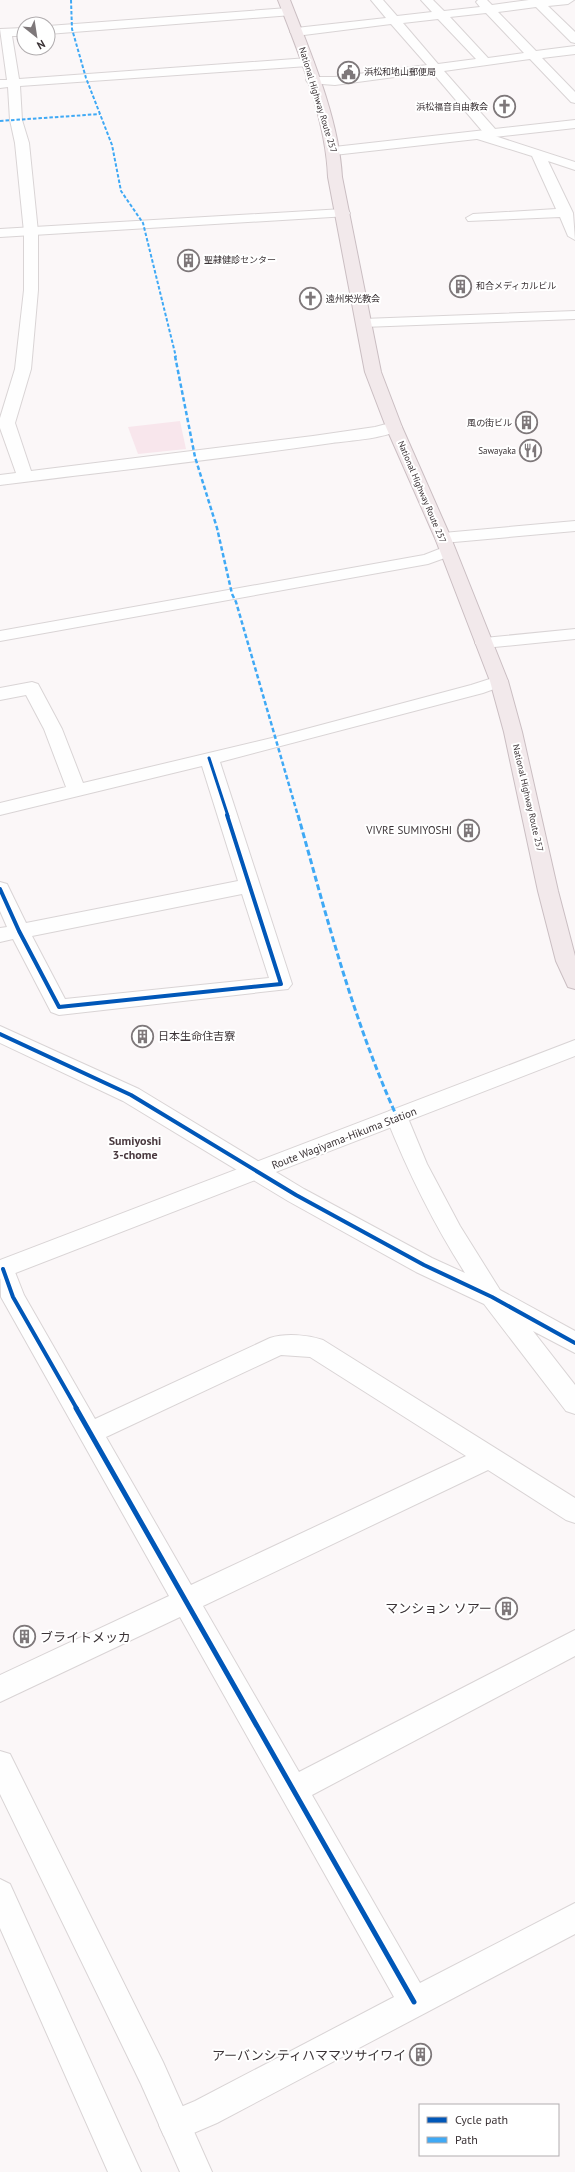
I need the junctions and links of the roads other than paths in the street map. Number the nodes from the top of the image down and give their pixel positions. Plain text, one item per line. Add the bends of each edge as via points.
1 (377, 0) edge
2 (427, 0) edge
3 (480, 0) edge
4 (568, 0) edge
5 (537, 2) edge
6 (286, 6) edge
7 (489, 10) junction
8 (440, 16) junction
9 (395, 21) junction
10 (56, 29) edge
11 (16, 32) edge
12 (296, 32) junction
13 (2, 33) edge
14 (575, 39) edge
15 (575, 50) edge
16 (533, 56) junction
17 (308, 62) junction
18 (485, 62) junction
19 (436, 68) junction
20 (312, 80) junction
21 (14, 83) junction
22 (0, 84) edge
23 (575, 99) edge
24 (575, 124) edge
25 (485, 134) junction
26 (334, 151) junction
27 (538, 155) junction
28 (575, 166) edge
29 (343, 212) junction
30 (566, 213) junction
31 (473, 218) dead end
32 (31, 232) junction
33 (0, 233) edge
34 (575, 236) edge
35 (575, 315) edge
36 (364, 324) junction
37 (4, 423) edge
38 (394, 427) junction
39 (25, 477) junction
40 (0, 480) edge
41 (575, 526) edge
42 (445, 544) junction
43 (575, 634) edge
44 (0, 636) edge
45 (484, 643) junction
46 (499, 681) junction
47 (0, 694) edge
48 (209, 758) junction
49 (77, 791) junction
50 (0, 809) edge
51 (248, 886) junction
52 (0, 889) edge
53 (10, 933) edge
54 (575, 982) edge
55 (0, 1034) edge
56 (575, 1048) edge
57 (398, 1117) junction
58 (259, 1171) junction
59 (2, 1269) edge
60 (492, 1297) junction
61 (575, 1343) edge
62 (575, 1404) edge
63 (90, 1433) junction
64 (488, 1458) junction
65 (575, 1512) edge
66 (185, 1601) junction
67 (575, 1642) edge
68 (0, 1689) edge
69 (0, 1764) edge
70 (293, 1790) junction
71 (0, 1894) edge
72 (575, 1918) edge
73 (414, 2002) junction
74 (176, 2125) junction
75 (125, 2172) edge
76 (196, 2172) edge

1 - 9 street
2 - 8 street
3 - 7 street
4 - 5 street
5 - 7 street
5 - 14 street
6 - 10 street
6 - 12 highway, National Highway Route 257
7 - 8 street
7 - 16 street
8 - 9 street
8 - 18 street
9 - 12 street
9 - 19 street
11 - 13 street
12 - 17 highway, National Highway Route 257
13 - 21 street
15 - 16 street
16 - 18 street
16 - 23 street
17 - 20 highway, National Highway Route 257
17 - 21 street
18 - 19 street
19 - 20 street via 335,81
19 - 25 street
20 - 26 highway, National Highway Route 257
21 - 22 street
21 - 32 street via 16,120 22,144
24 - 25 street
25 - 26 street
25 - 27 street
26 - 29 highway, National Highway Route 257
27 - 28 street
27 - 30 street via 563,194
29 - 32 street
29 - 36 highway, National Highway Route 257
30 - 31 street
30 - 34 street
32 - 33 street
32 - 37 street via 31,290 23,369
35 - 36 street
36 - 38 highway, National Highway Route 257 via 373,372
37 - 39 street
38 - 39 street via 320,440
38 - 42 highway, National Highway Route 257
39 - 40 street
41 - 42 street
42 - 44 street via 428,559
42 - 45 highway, National Highway Route 257
43 - 45 street
45 - 46 highway, National Highway Route 257
46 - 48 street via 477,689
46 - 54 highway, National Highway Route 257 via 513,732 548,891 566,961
47 - 49 street via 32,688 53,729
48 - 49 street
48 - 51 street
49 - 50 street
51 - 53 street
51 - 53 street via 281,984 59,1007
52 - 53 street
55 - 58 street via 131,1095 244,1165
56 - 57 street, Route Wagiyama-Hikuma Station
57 - 58 street, Route Wagiyama-Hikuma Station
57 - 60 street via 416,1164 448,1225
58 - 59 street, Route Wagiyama-Hikuma Station
58 - 60 street via 424,1265
59 - 63 street via 13,1297
60 - 61 street
60 - 62 street
63 - 64 street via 279,1345 286,1345 314,1347
63 - 66 street
64 - 65 street
64 - 66 street
66 - 68 street
66 - 70 street
67 - 70 street
69 - 74 street
70 - 73 street
71 - 75 street
72 - 73 street
73 - 74 street via 206,2112
74 - 76 street

